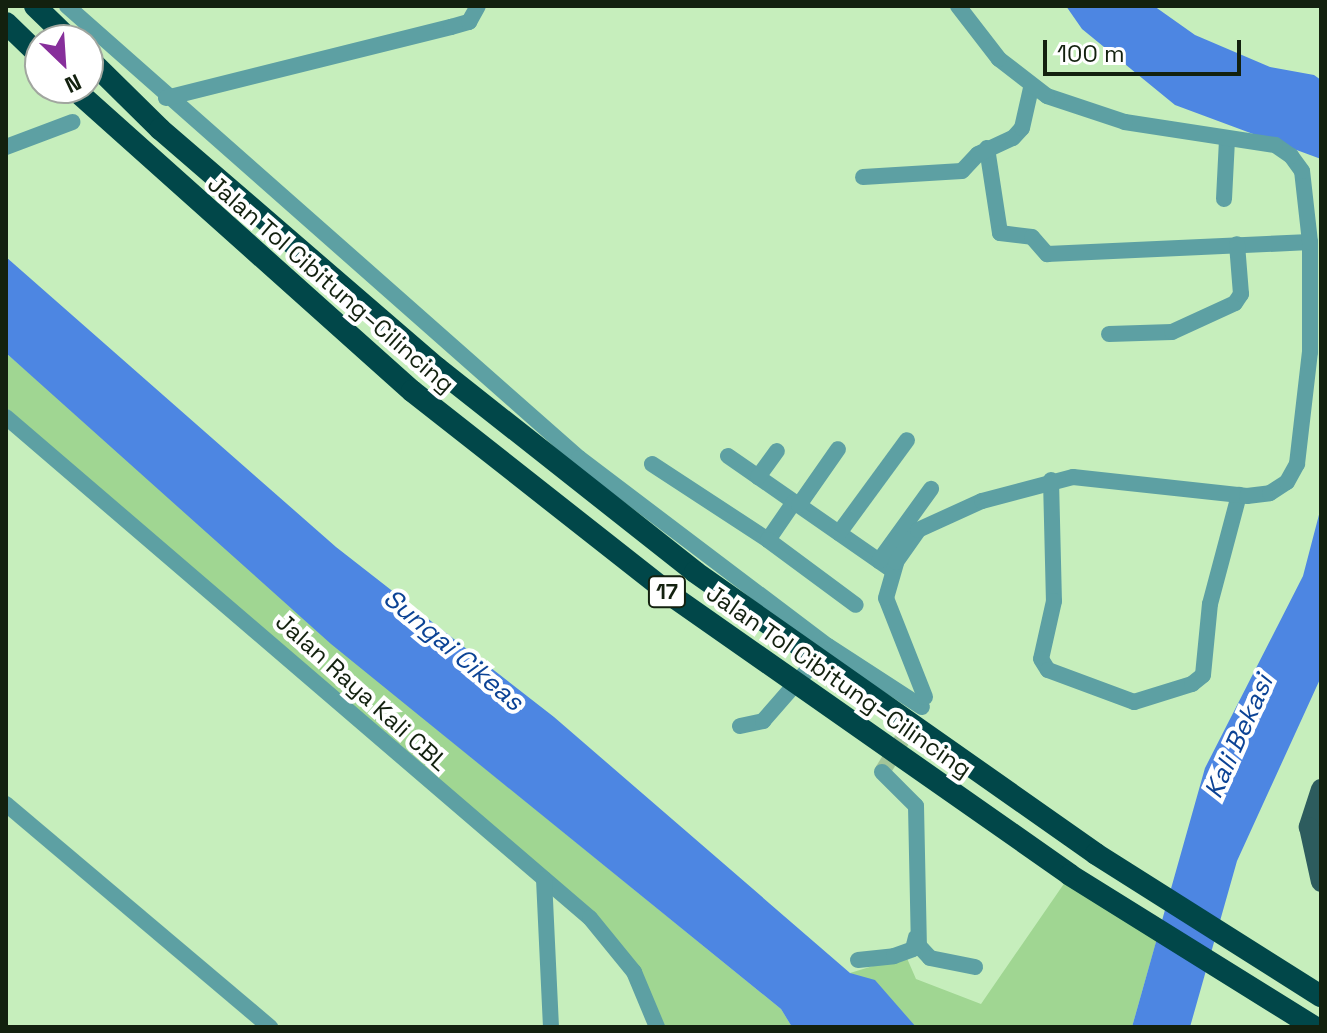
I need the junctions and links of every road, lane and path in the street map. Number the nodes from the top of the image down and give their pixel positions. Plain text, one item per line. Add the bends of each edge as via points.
1 (35, 6) edge
2 (67, 6) edge
3 (478, 6) edge
4 (958, 6) edge
5 (6, 23) edge
6 (54, 24) edge
7 (24, 40) edge
8 (104, 74) edge
9 (1031, 88) junction
10 (166, 98) junction
11 (91, 104) edge
12 (72, 122) dead end
13 (1227, 139) junction
14 (6, 147) edge
15 (987, 148) junction
16 (863, 177) dead end
17 (1224, 199) dead end
18 (1310, 242) junction
19 (1237, 244) junction
20 (1109, 334) dead end
21 (6, 417) edge
22 (907, 440) dead end
23 (838, 449) dead end
24 (777, 451) dead end
25 (728, 456) dead end
26 (652, 464) dead end
27 (758, 477) junction
28 (1051, 480) junction
29 (931, 489) dead end
30 (1239, 495) junction
31 (797, 504) junction
32 (839, 533) junction
33 (768, 540) junction
34 (885, 565) junction
35 (856, 605) dead end
36 (828, 646) junction
37 (740, 726) dead end
38 (882, 772) dead end
39 (1319, 799) edge
40 (6, 804) edge
41 (544, 879) junction
42 (1321, 882) edge
43 (916, 937) junction
44 (858, 960) dead end
45 (975, 967) dead end
46 (1321, 996) edge
47 (270, 1027) edge
48 (551, 1027) edge
49 (657, 1027) edge
50 (1314, 1027) edge

1 - 6 highway
2 - 10 street
3 - 10 street via 469,22
4 - 9 street via 999,59
5 - 7 highway
8 - 46 highway, Jalan Tol Cibitung–Cilincing / 17, bridge via 160,129 437,368 695,572 1096,854
9 - 13 street via 1125,122
9 - 15 street via 1022,128 1013,138
10 - 36 street via 579,458
11 - 50 highway, Jalan Tol Cibitung–Cilincing / 17, bridge via 412,391 675,598 1070,875
12 - 14 street
13 - 17 street
13 - 18 street via 1275,145 1298,163
15 - 16 street via 951,175
15 - 19 street via 1000,233 1032,237 1047,254
18 - 19 street
18 - 30 street via 1310,352 1297,464 1287,482 1270,493
19 - 20 street via 1241,294 1235,303 1172,332
21 - 41 street, Jalan Raya Kali CBL
22 - 32 street
23 - 31 street
24 - 27 street
25 - 27 street
26 - 33 street
27 - 31 street
28 - 30 street via 1111,478
28 - 30 street via 1054,601 1043,637 1043,665 1134,702 1192,684 1203,675 1210,604
28 - 34 street via 929,522
29 - 34 street
31 - 32 street
31 - 33 street
32 - 34 street
33 - 35 street
34 - 36 street via 888,608 924,702
36 - 37 street via 763,721
38 - 43 street via 916,806
39 - 42 main road via 1310,841
40 - 47 street
41 - 48 street
41 - 49 street, Jalan Raya Kali CBL via 590,918 627,963
43 - 44 street via 913,949
43 - 45 street via 930,958

